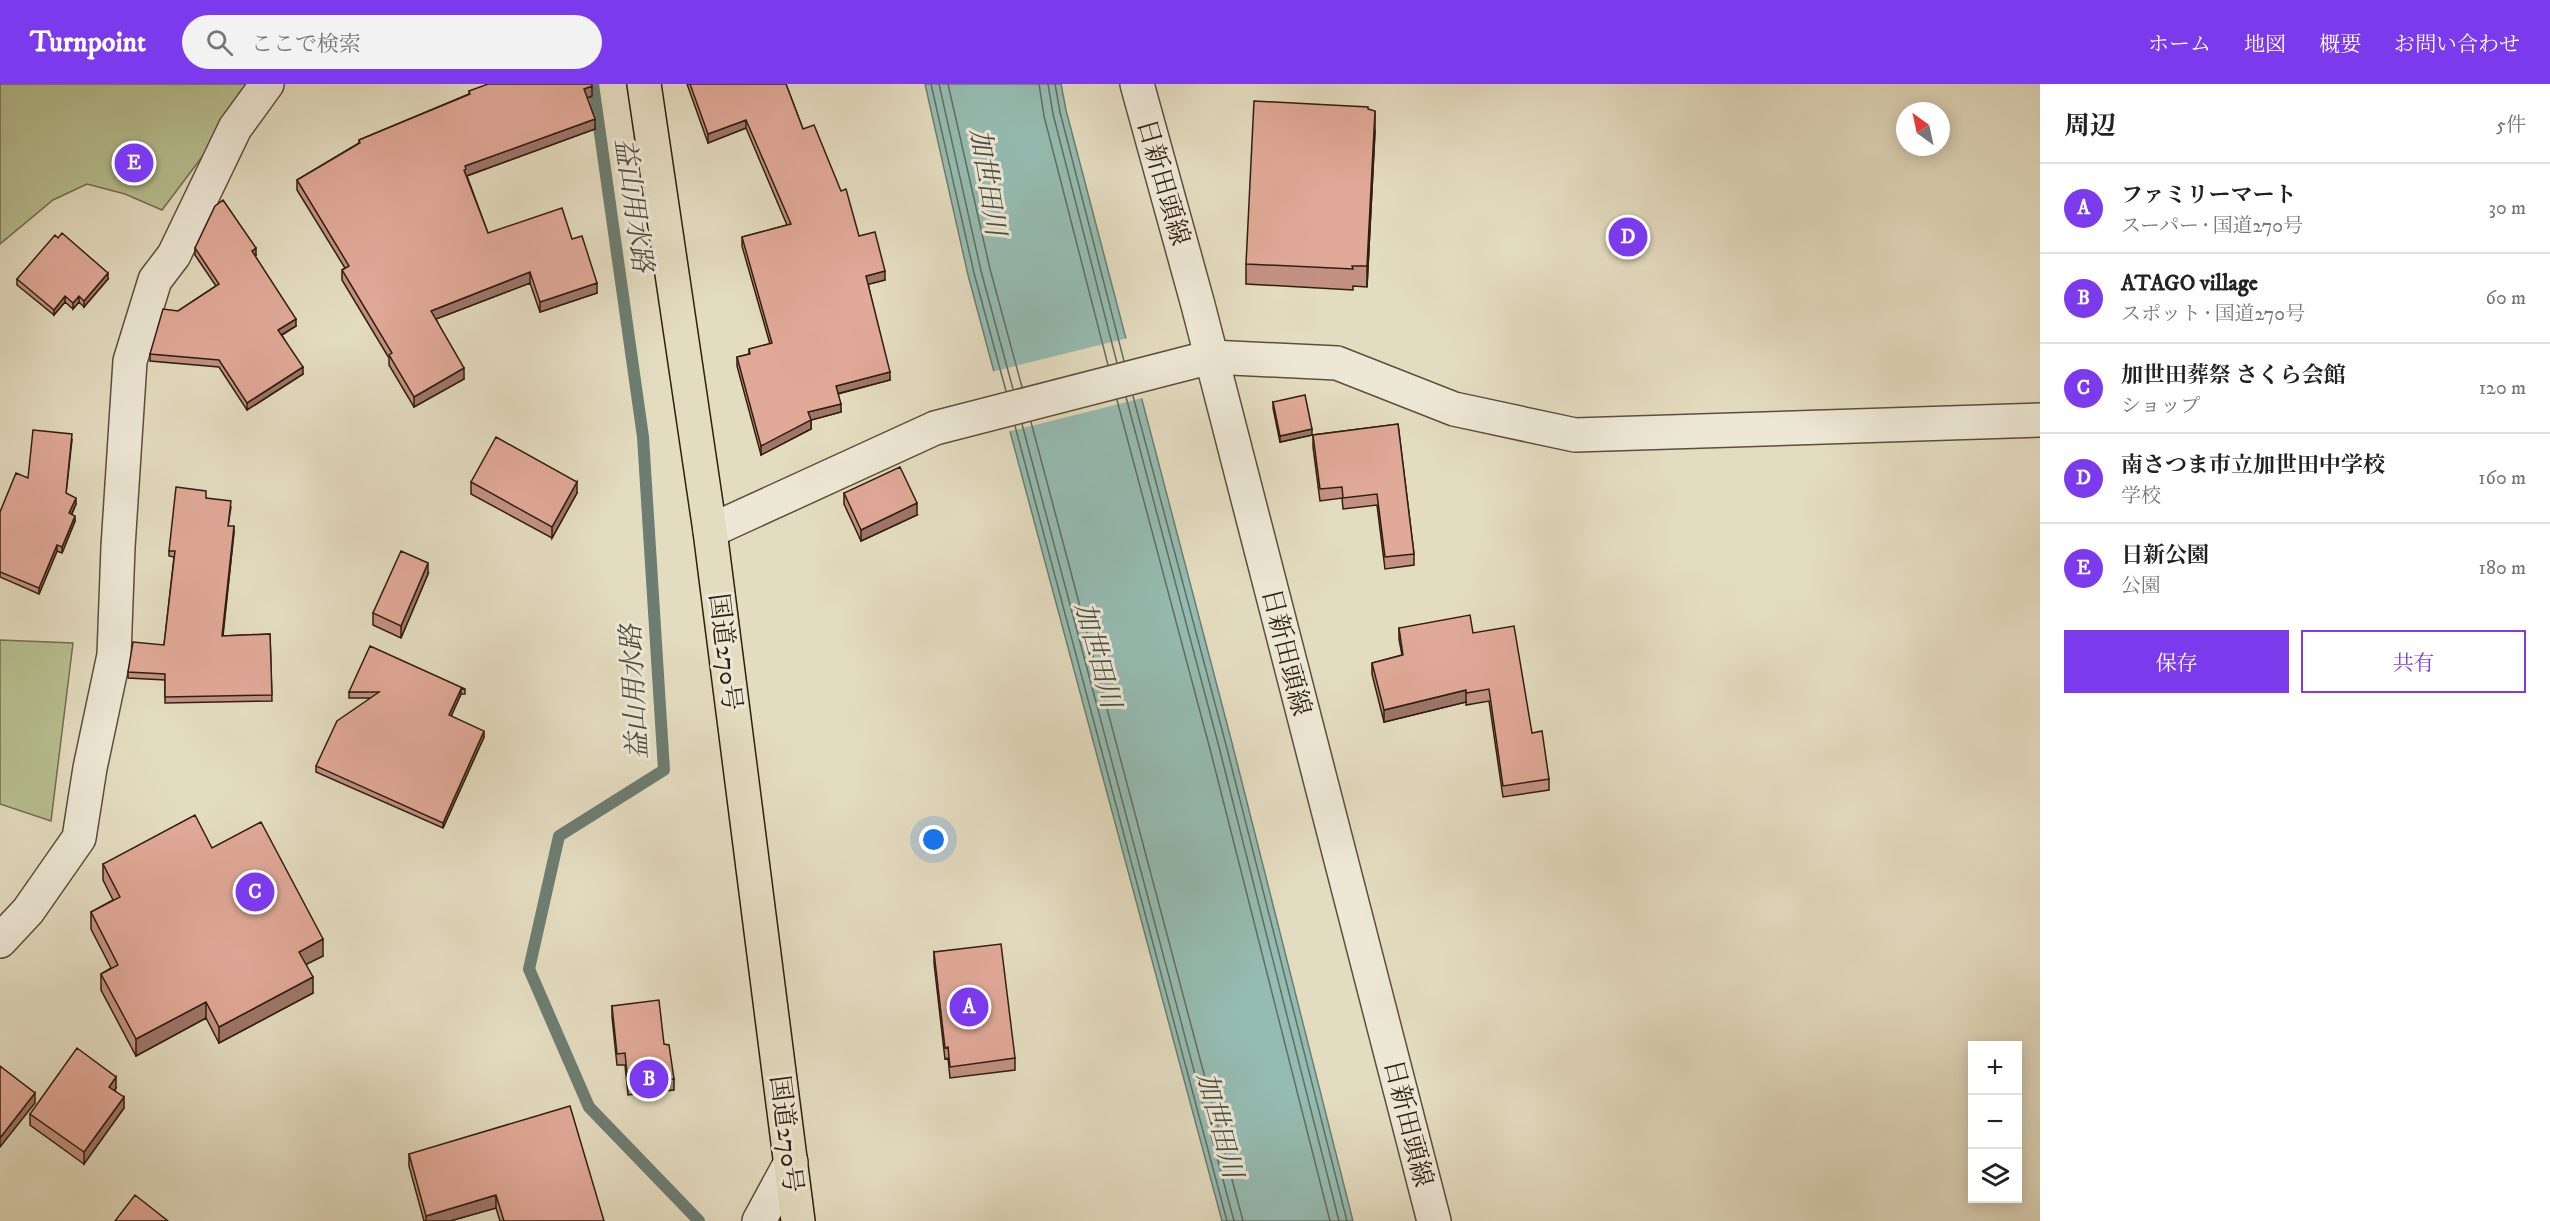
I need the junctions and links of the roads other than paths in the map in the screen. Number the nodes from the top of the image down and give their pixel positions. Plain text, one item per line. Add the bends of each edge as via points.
1 (267, 84) edge
2 (644, 84) edge
3 (1137, 84) edge
4 (1198, 360) junction
5 (2040, 420) edge
6 (711, 531) junction
7 (0, 940) edge
8 (790, 1162) junction
9 (759, 1221) edge
10 (798, 1221) edge
11 (1434, 1221) edge

1 - 7 street via 234,128 174,255 155,280 130,361 114,655 79,838 28,911
2 - 6 highway, 国道270号
3 - 4 street, 日新田頭線
4 - 5 street via 1337,363 1454,409 1575,435
4 - 6 street via 942,426
4 - 11 street, 日新田頭線
6 - 8 highway, 国道270号
8 - 9 street
8 - 10 highway, 国道270号

